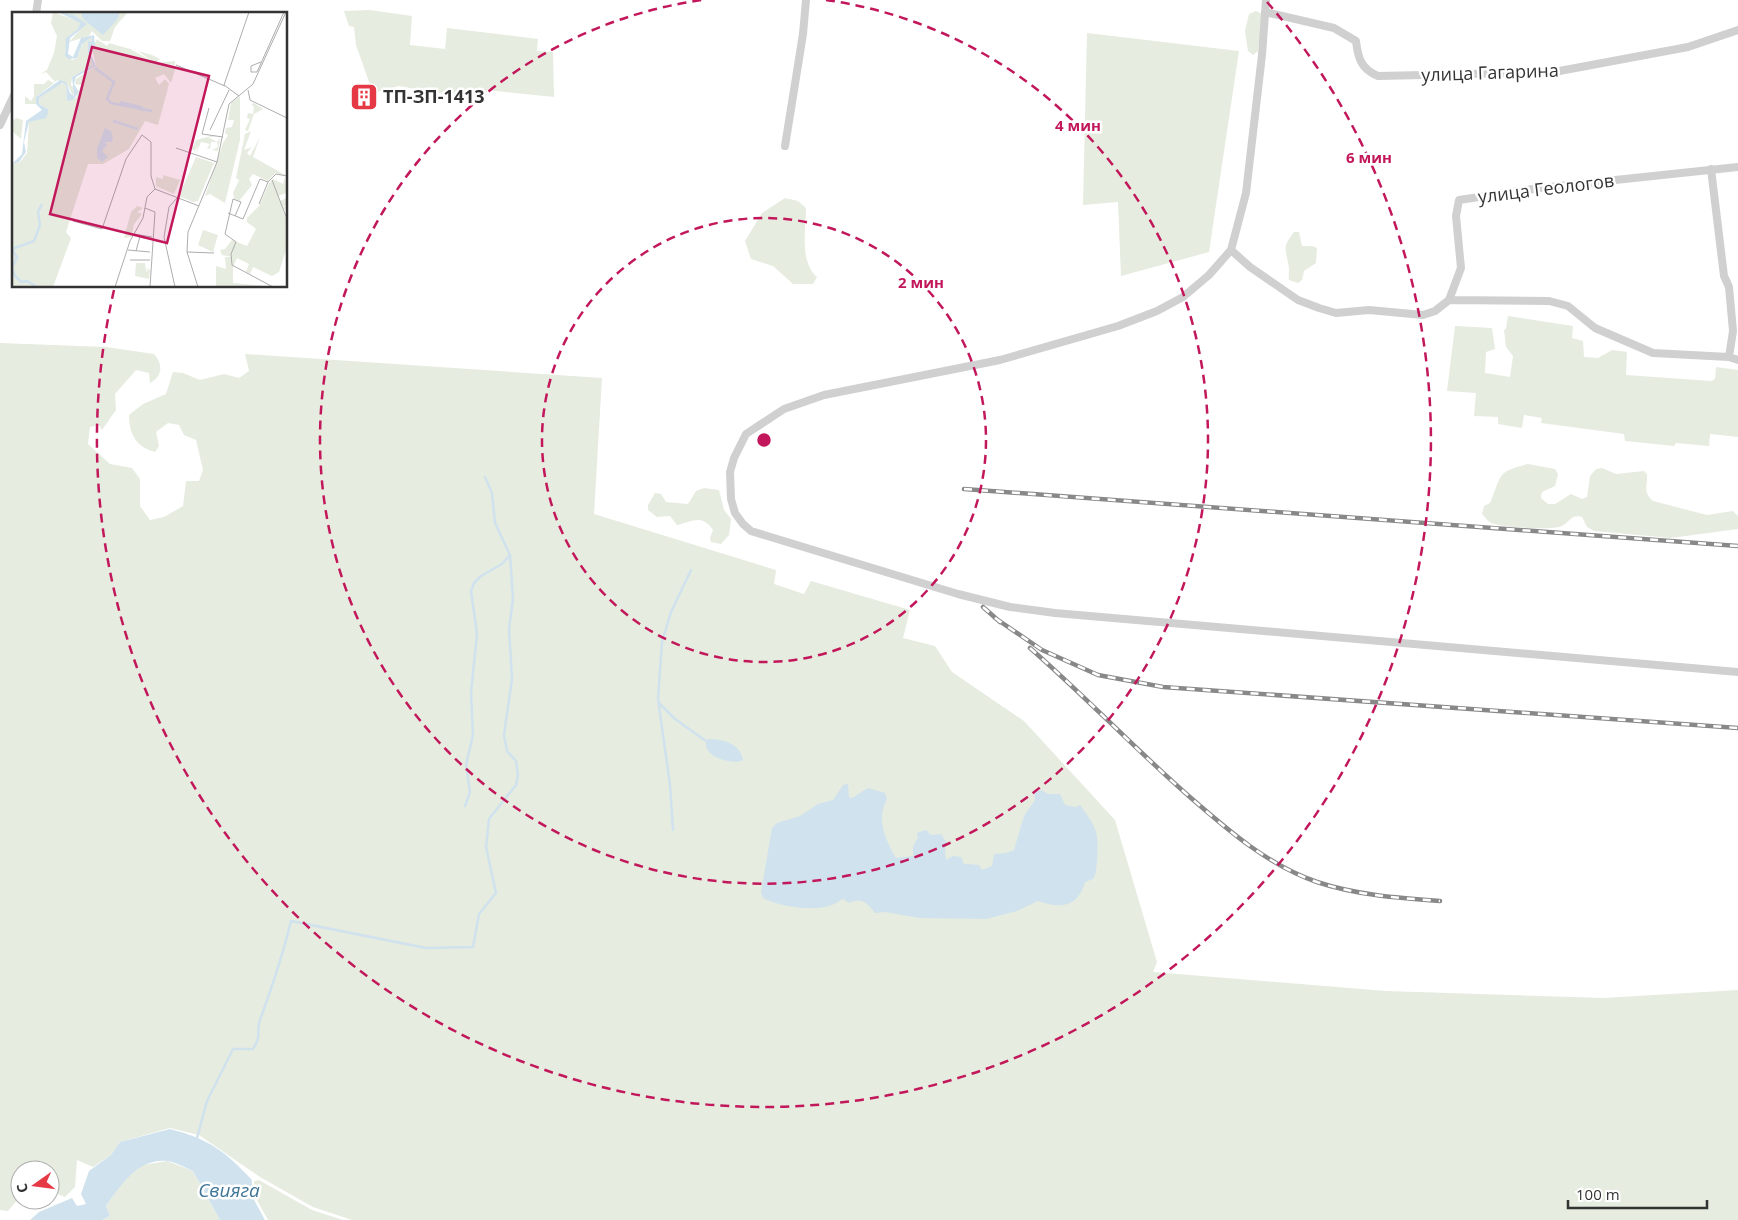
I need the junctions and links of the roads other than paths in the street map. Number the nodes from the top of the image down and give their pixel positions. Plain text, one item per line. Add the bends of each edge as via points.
1 (806, 0) edge
2 (1266, 0) edge
3 (1265, 12) junction
4 (1738, 30) edge
5 (12, 99) edge
6 (0, 126) edge
7 (785, 146) dead end
8 (1738, 167) edge
9 (1711, 170) junction
10 (1231, 250) junction
11 (1729, 287) junction
12 (1738, 287) edge
13 (1449, 300) junction
14 (1729, 357) junction
15 (1738, 360) edge
16 (1738, 672) edge

1 - 7 street
2 - 3 street
3 - 4 street, улица Гагарина via 1334,28 1356,41 1362,65 1378,76 1554,72 1688,47
3 - 10 street via 1246,193
5 - 6 street
8 - 9 street, улица Геологов
9 - 11 street via 1724,276
9 - 13 street, улица Геологов via 1459,200 1456,216 1461,268
10 - 13 street via 1298,300 1336,313 1369,310 1423,316 1436,311
10 - 16 street via 1183,297 1118,326 1000,360 824,395 784,409 746,434 739,446 729,483 736,513 751,531 1010,607
11 - 12 street
11 - 14 street via 1733,331
13 - 14 street via 1549,301 1568,306 1594,328 1653,352
14 - 15 street

